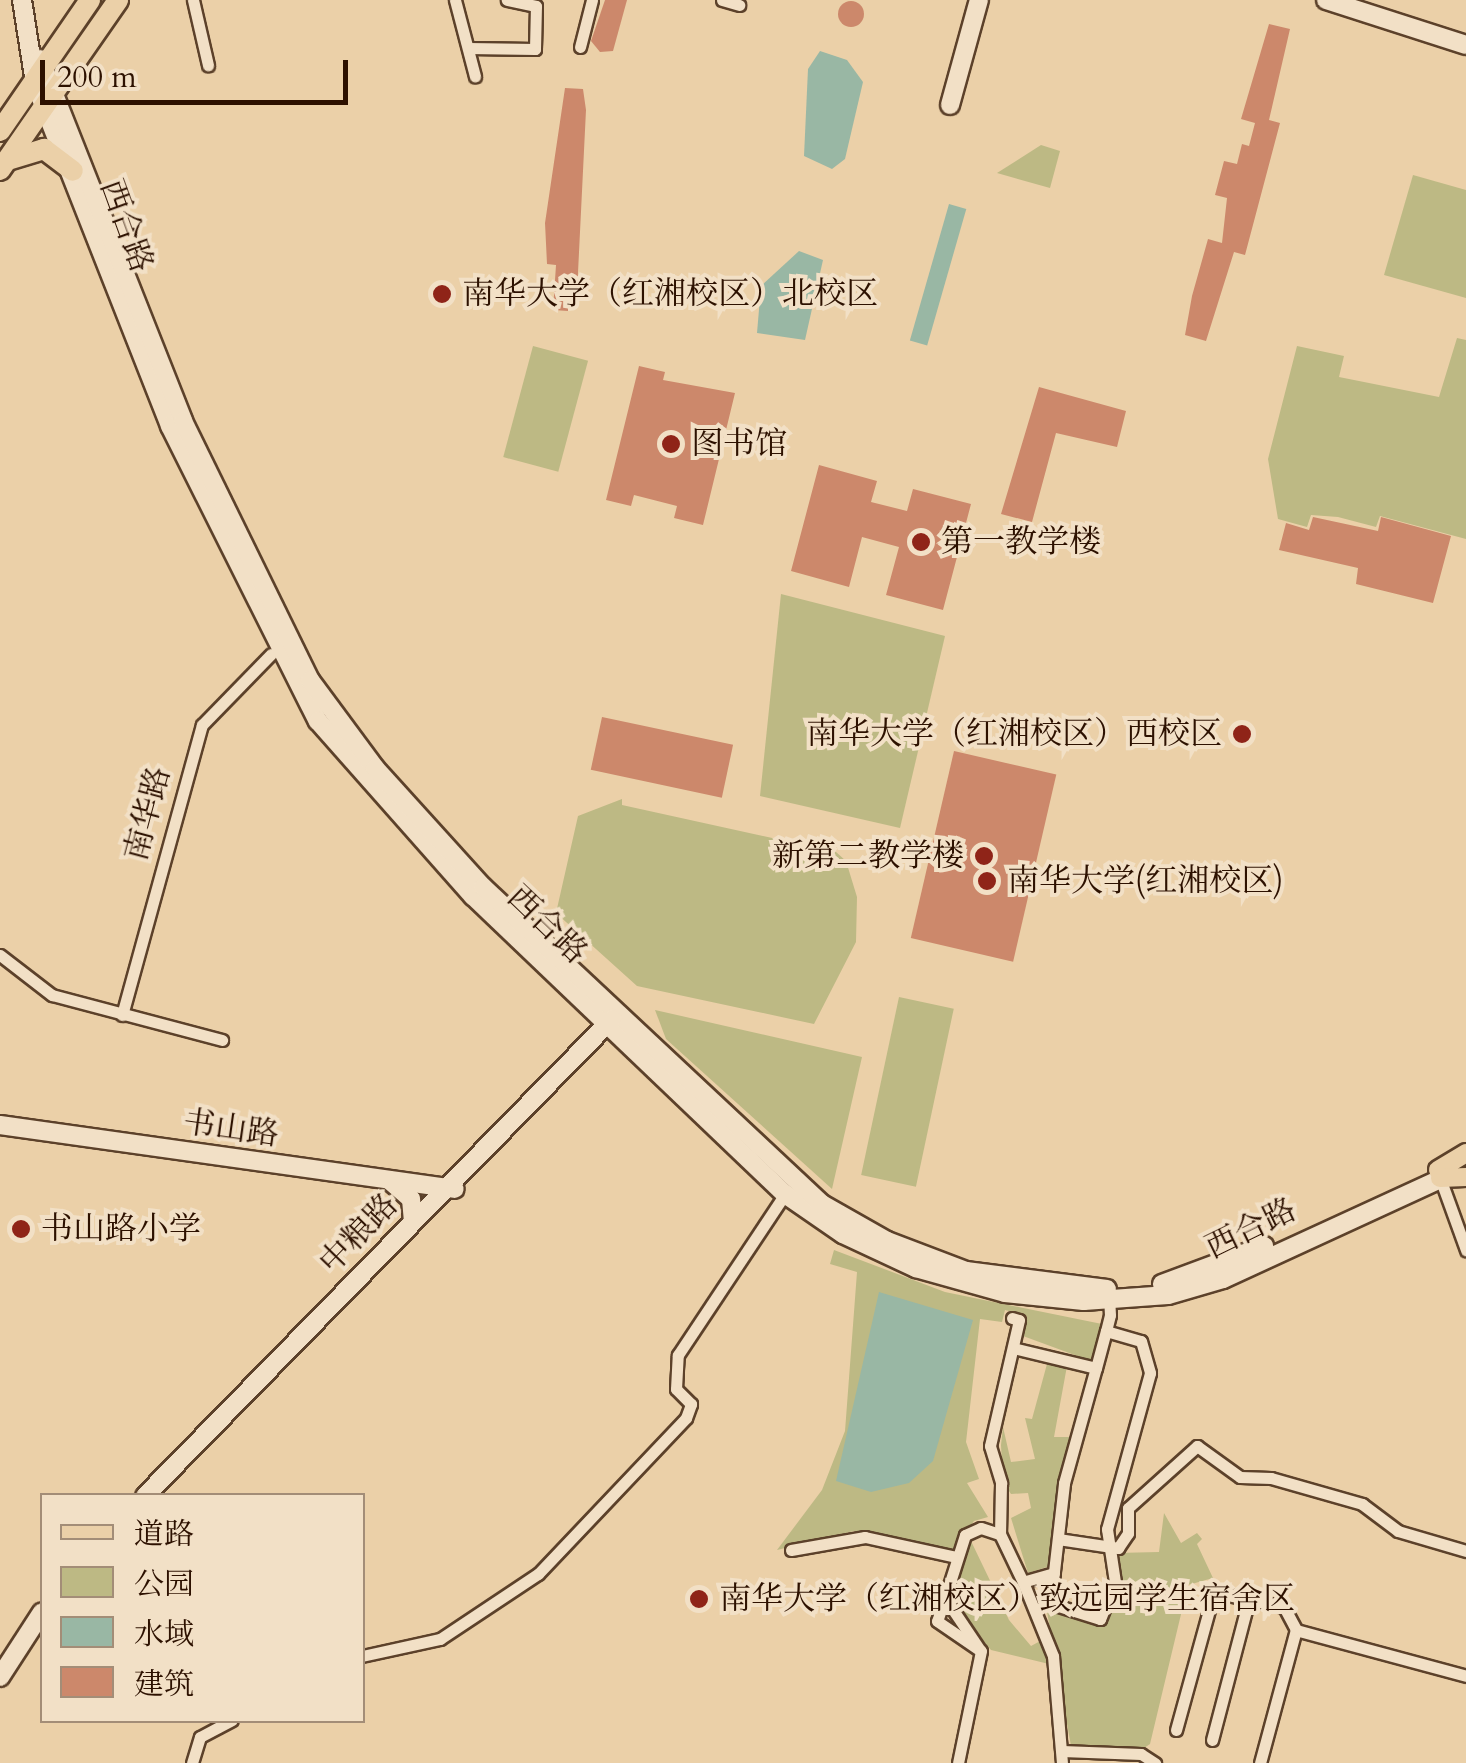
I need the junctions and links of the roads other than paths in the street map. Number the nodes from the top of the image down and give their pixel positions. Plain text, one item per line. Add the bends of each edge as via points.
1 (25, 0) edge
2 (90, 0) edge
3 (118, 0) edge
4 (192, 0) edge
5 (455, 0) edge
6 (507, 0) edge
7 (592, 0) edge
8 (722, 0) edge
9 (970, 0) edge
10 (979, 0) edge
11 (1326, 0) edge
12 (1354, 0) edge
13 (739, 5) dead end
14 (1466, 36) edge
15 (1466, 44) edge
16 (580, 47) dead end
17 (468, 48) junction
18 (84, 49) junction
19 (208, 66) dead end
20 (476, 76) dead end
21 (44, 88) junction
22 (0, 131) edge
23 (77, 163) junction
24 (3, 166) edge
25 (271, 654) dead end
26 (0, 954) edge
27 (122, 1015) junction
28 (614, 1022) junction
29 (222, 1040) dead end
30 (0, 1125) edge
31 (1466, 1153) edge
32 (1466, 1165) edge
33 (1439, 1174) junction
34 (1466, 1177) edge
35 (389, 1180) junction
36 (451, 1188) junction
37 (785, 1194) junction
38 (413, 1222) junction
39 (1466, 1250) edge
40 (1108, 1294) junction
41 (1012, 1318) dead end
42 (1106, 1331) junction
43 (1013, 1348) junction
44 (1096, 1368) junction
45 (148, 1493) edge
46 (157, 1493) edge
47 (1000, 1534) junction
48 (1058, 1539) junction
49 (1111, 1549) junction
50 (791, 1550) dead end
51 (1466, 1551) edge
52 (957, 1558) junction
53 (1054, 1573) junction
54 (1023, 1582) junction
55 (1249, 1600) junction
56 (40, 1607) edge
57 (40, 1615) edge
58 (1296, 1630) junction
59 (365, 1655) edge
60 (0, 1665) edge
61 (1466, 1676) edge
62 (0, 1677) edge
63 (226, 1723) edge
64 (1176, 1730) dead end
65 (1212, 1740) dead end
66 (1062, 1757) edge
67 (192, 1763) edge
68 (958, 1763) edge
69 (1155, 1763) edge
70 (1260, 1763) edge

1 - 21 main road, 西合路
2 - 21 highway
3 - 18 highway
4 - 19 street
5 - 17 street
6 - 17 street via 536,6 535,49
7 - 16 street
8 - 13 street
9 - 10 main road via 946,104
11 - 15 main road
12 - 14 main road
17 - 20 street
18 - 21 highway
18 - 23 main road via 65,99
21 - 22 highway
21 - 23 main road, 西合路
21 - 24 highway
23 - 24 highway via 44,149
23 - 28 main road, 西合路 via 170,426 318,721 434,855
25 - 27 street, 南华路 via 202,724
26 - 27 street via 52,995
27 - 29 street
28 - 36 main road, 中粮路
28 - 37 main road, 西合路
28 - 40 main road, 西合路 via 754,1149 850,1222 966,1271
30 - 35 main road, 书山路
31 - 33 main road
32 - 33 main road, 西合路
33 - 34 main road
33 - 39 street
33 - 40 main road, 西合路 via 1217,1268
35 - 36 main road, 书山路
35 - 38 main road via 411,1199
36 - 38 main road, 中粮路
36 - 46 main road, 中粮路
37 - 40 main road, 西合路 via 856,1240 946,1278 1050,1299
37 - 59 street via 678,1355 676,1388 692,1404 686,1418 538,1574 440,1639
38 - 45 main road, 中粮路
40 - 42 street
41 - 43 street via 1019,1320
42 - 44 street
42 - 49 street via 1142,1341 1150,1373 1108,1529
43 - 44 street
43 - 47 street via 990,1446 1001,1483
44 - 48 street via 1064,1483
47 - 52 street via 972,1529
47 - 54 street
48 - 49 street
48 - 53 street
49 - 51 street via 1128,1533 1128,1508 1198,1446 1240,1478 1271,1478 1362,1504 1398,1532
49 - 53 street via 1115,1582 1103,1618 1055,1605
50 - 52 street via 865,1536
52 - 68 street via 937,1621 981,1651
53 - 54 street
54 - 66 street via 1054,1656
55 - 58 street via 1284,1607
55 - 64 street via 1214,1592
55 - 65 street
56 - 60 main road
57 - 62 main road
58 - 61 street
58 - 70 street
63 - 67 street via 200,1737
66 - 69 street via 1141,1754

